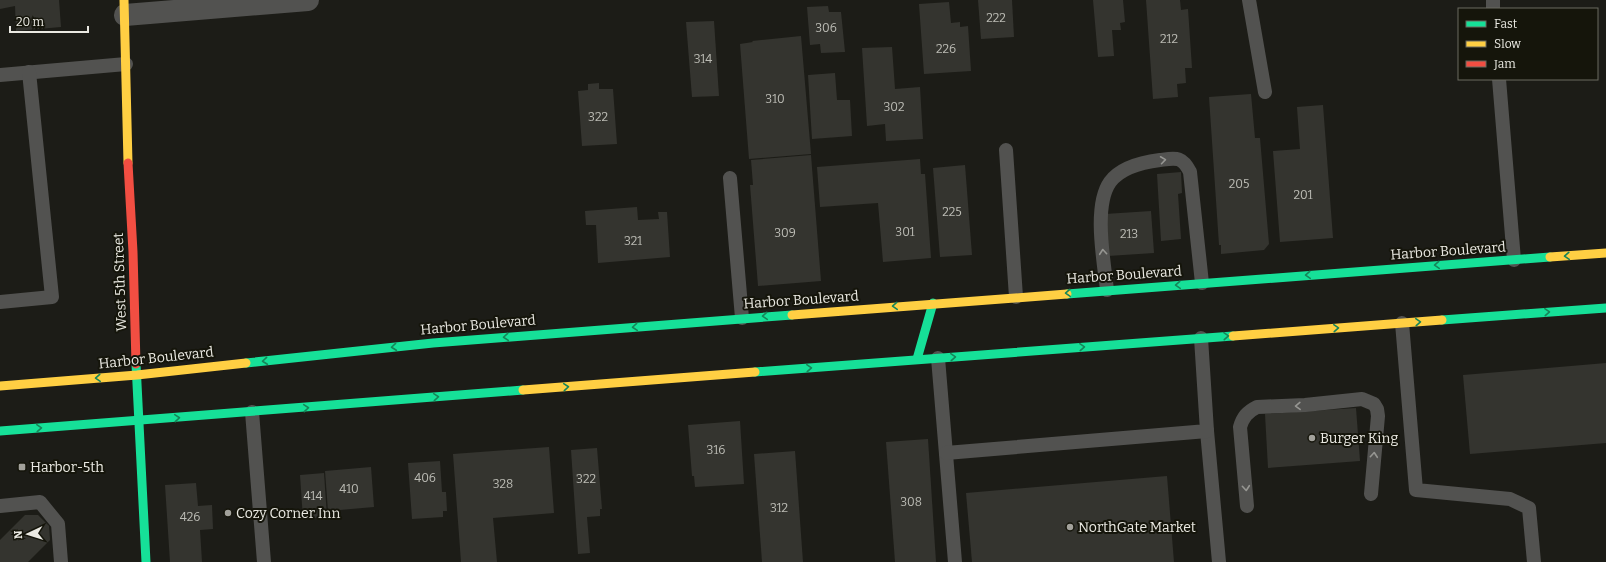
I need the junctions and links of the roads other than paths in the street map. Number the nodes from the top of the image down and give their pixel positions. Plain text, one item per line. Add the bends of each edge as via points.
1 (308, 0) edge
2 (1249, 0) edge
3 (125, 7) edge
4 (126, 64) junction
5 (29, 72) junction
6 (0, 75) edge
7 (1499, 80) edge
8 (1265, 92) dead end
9 (1006, 150) dead end
10 (730, 178) dead end
11 (1606, 253) edge
12 (1514, 260) junction
13 (1202, 283) junction
14 (1107, 290) junction
15 (1016, 297) junction
16 (0, 302) edge
17 (933, 303) junction
18 (1606, 308) edge
19 (742, 318) junction
20 (1402, 323) junction
21 (1201, 338) junction
22 (938, 358) junction
23 (917, 359) junction
24 (137, 375) junction
25 (0, 386) edge
26 (252, 412) junction
27 (138, 421) junction
28 (0, 431) edge
29 (1207, 431) junction
30 (946, 453) junction
31 (1371, 494) dead end
32 (0, 506) edge
33 (1247, 506) dead end
34 (61, 562) edge
35 (146, 562) edge
36 (264, 562) edge
37 (956, 562) edge
38 (1219, 562) edge
39 (1534, 562) edge

1 - 3 street
2 - 8 lane
3 - 4 main road, West 5th Street
4 - 5 lane
4 - 24 main road, West 5th Street
5 - 6 lane
5 - 16 lane via 52,296
7 - 12 lane
9 - 15 lane
10 - 19 lane
11 -> 12 main road, Harbor Boulevard
12 -> 13 main road, Harbor Boulevard
13 -> 14 main road, Harbor Boulevard
14 -> 13 lane via 1100,217 1102,200 1110,181 1144,162 1177,158 1185,162 1190,172
14 -> 15 main road, Harbor Boulevard
15 - 17 main road, Harbor Boulevard
17 -> 19 main road, Harbor Boulevard
17 - 23 main road
20 -> 18 main road
19 -> 24 main road, Harbor Boulevard via 433,343
21 -> 20 main road
20 - 39 lane via 1416,490 1510,499 1529,508
22 -> 21 main road
21 - 29 lane
22 - 23 main road
22 - 30 lane
26 -> 23 main road
24 -> 25 main road, Harbor Boulevard
24 - 27 main road, West 5th Street
27 -> 26 main road
26 - 36 lane
28 -> 27 main road
27 - 35 main road, West 5th Street
29 - 30 lane
29 - 38 lane
30 - 37 lane
31 -> 33 lane via 1378,416 1374,404 1362,399 1257,407 1243,418 1240,427
32 - 34 lane via 40,502 58,524

